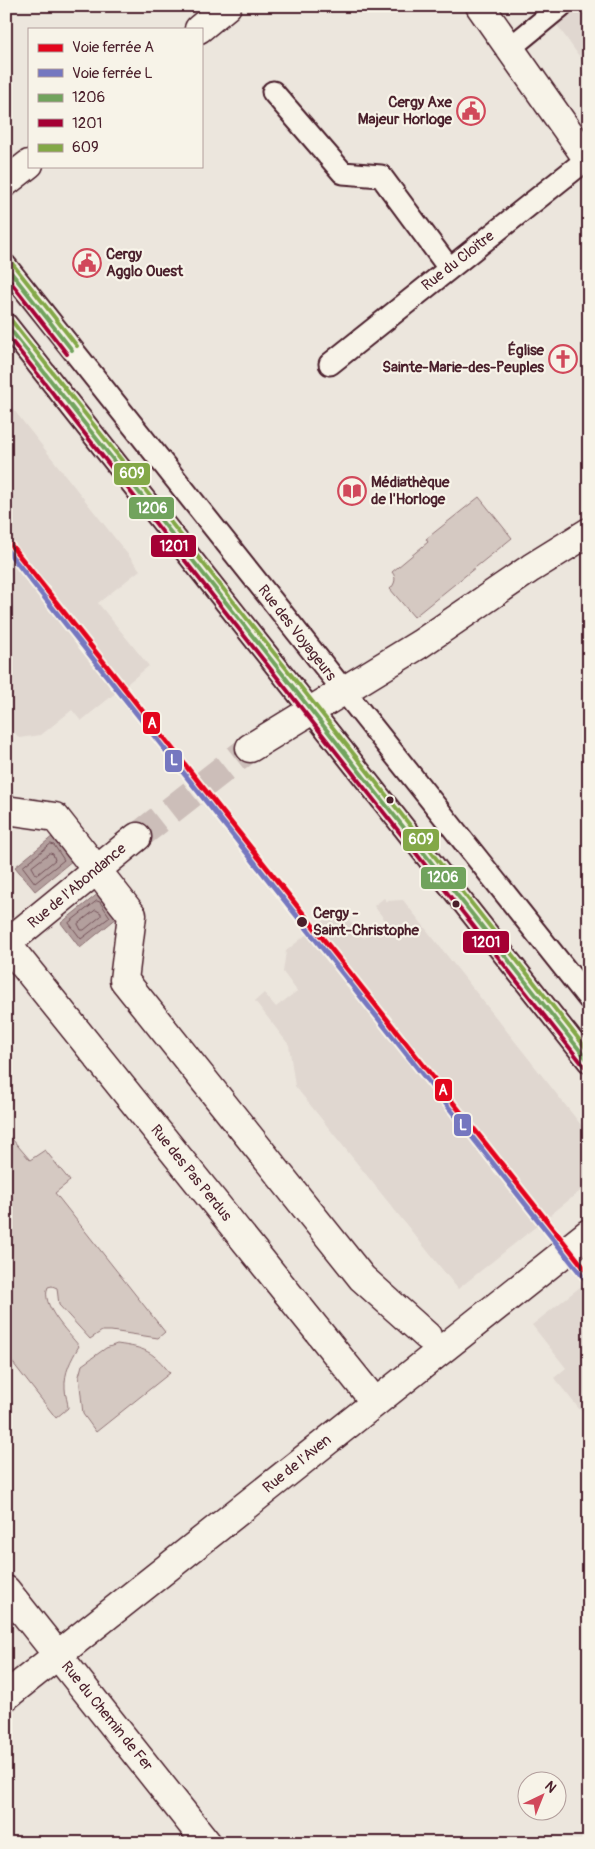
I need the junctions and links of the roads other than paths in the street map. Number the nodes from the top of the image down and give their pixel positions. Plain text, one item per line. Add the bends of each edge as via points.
1 (227, 6) edge
2 (480, 6) edge
3 (561, 6) edge
4 (200, 28) edge
5 (510, 48) junction
6 (273, 92) dead end
7 (588, 160) edge
8 (28, 165) edge
9 (6, 182) edge
10 (6, 266) edge
11 (449, 268) junction
12 (6, 324) edge
13 (330, 364) dead end
14 (589, 532) edge
15 (344, 691) junction
16 (312, 710) junction
17 (250, 748) tunnel mouth
18 (6, 810) edge
19 (137, 836) tunnel mouth
20 (96, 869) junction
21 (9, 942) edge
22 (589, 999) edge
23 (589, 1062) edge
24 (589, 1233) edge
25 (427, 1336) dead end
26 (376, 1402) junction
27 (6, 1590) edge
28 (58, 1656) junction
29 (6, 1696) edge
30 (207, 1843) edge

1 - 4 street
2 - 5 street
3 - 5 lane
5 - 7 street
6 - 11 lane via 343,173 381,176
7 - 11 lane, Rue du Cloitre
8 - 9 street
10 - 15 lane, Rue des Voyageurs
11 - 13 lane, Rue du Cloitre
12 - 16 lane
14 - 15 street
15 - 16 street
15 - 22 lane, Rue des Voyageurs
16 - 17 street
16 - 23 lane
18 - 20 street via 55,817
19 - 20 street, Rue de l'Abondance
20 - 21 street, Rue de l'Abondance
20 - 25 street via 132,915 124,980 362,1278
21 - 26 street, Rue des Pas Perdus
24 - 26 street, Rue de l'Aven
26 - 28 street, Rue de l'Aven
27 - 28 street, Rue du Chemin de Fer
28 - 29 street, Rue de l'Aven
28 - 30 street, Rue du Chemin de Fer

